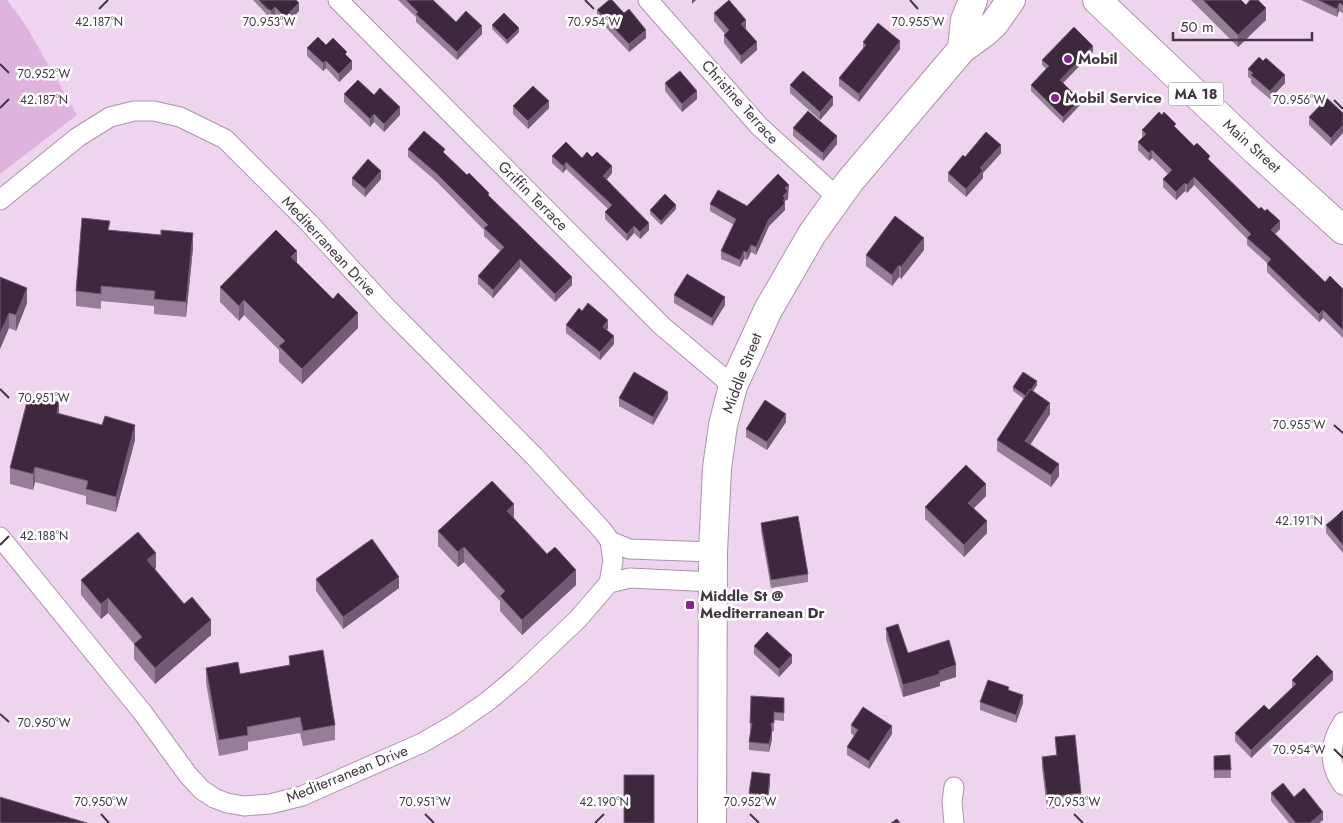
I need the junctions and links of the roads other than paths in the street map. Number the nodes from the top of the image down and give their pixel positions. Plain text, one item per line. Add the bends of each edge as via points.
1 (338, 0) edge
2 (648, 0) edge
3 (973, 0) edge
4 (1011, 0) edge
5 (1097, 0) edge
6 (962, 48) junction
7 (837, 197) junction
8 (0, 200) edge
9 (1343, 230) edge
10 (733, 386) junction
11 (0, 537) edge
12 (610, 541) junction
13 (713, 552) junction
14 (713, 582) junction
15 (609, 583) junction
16 (1343, 722) edge
17 (1343, 785) edge
18 (954, 787) dead end
19 (712, 823) edge
20 (954, 823) edge

1 - 10 street, Griffin Terrace via 662,326
2 - 7 street, Christine Terrace via 764,132
3 - 6 main road via 965,20
4 - 6 main road, Middle Street via 994,24
5 - 9 main road, Main Street / MA 18
6 - 7 main road, Middle Street
7 - 10 main road, Middle Street via 768,310
8 - 12 street, Mediterranean Drive via 78,137 110,117 134,111 154,111 180,117 225,139 534,456
10 - 13 main road, Middle Street via 717,468
11 - 15 street, Mediterranean Drive via 143,713 188,775 214,798 244,806 302,796 422,743 455,724 519,674 578,619
12 - 13 street via 629,549
12 - 15 street via 614,561
13 - 14 main road, Middle Street
14 - 15 street via 630,578
14 - 19 main road, Middle Street
16 - 17 street via 1332,748 1333,768
18 - 20 street

